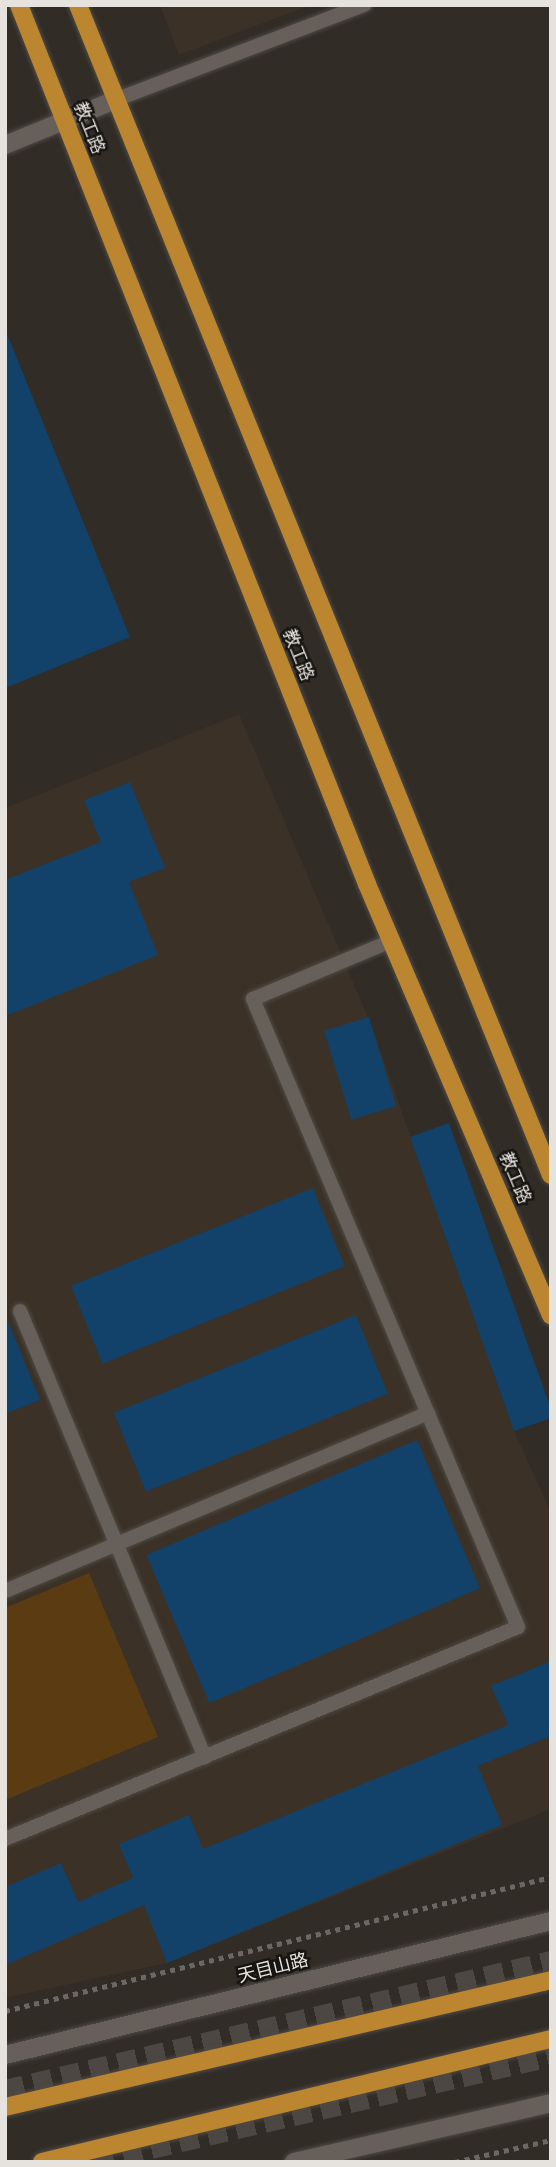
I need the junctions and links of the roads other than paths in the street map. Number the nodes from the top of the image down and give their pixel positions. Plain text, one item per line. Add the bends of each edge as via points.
1 (19, 5) edge
2 (78, 5) edge
3 (364, 5) edge
4 (114, 100) junction
5 (64, 122) junction
6 (5, 145) edge
7 (391, 941) junction
8 (551, 1175) edge
9 (20, 1311) dead end
10 (551, 1315) edge
11 (428, 1413) junction
12 (116, 1544) junction
13 (5, 1591) edge
14 (205, 1756) junction
15 (5, 1839) edge
16 (551, 1921) edge
17 (551, 1980) edge
18 (551, 2039) edge
19 (5, 2055) edge
20 (551, 2103) edge
21 (5, 2106) edge
22 (42, 2162) edge
23 (294, 2162) edge

1 - 5 main road, 教工路
2 - 4 main road, 教工路
3 - 4 lane
4 - 5 main road
4 - 8 main road, 教工路
5 - 6 main road
5 - 7 main road, 教工路
7 - 10 main road, 教工路
7 - 11 lane via 253,999
9 - 12 lane
11 - 12 lane
11 - 14 lane via 517,1627
12 - 13 lane
12 - 14 lane
14 - 15 lane
16 - 19 main road, 天目山路
17 - 21 main road
18 - 22 main road
20 - 23 main road

